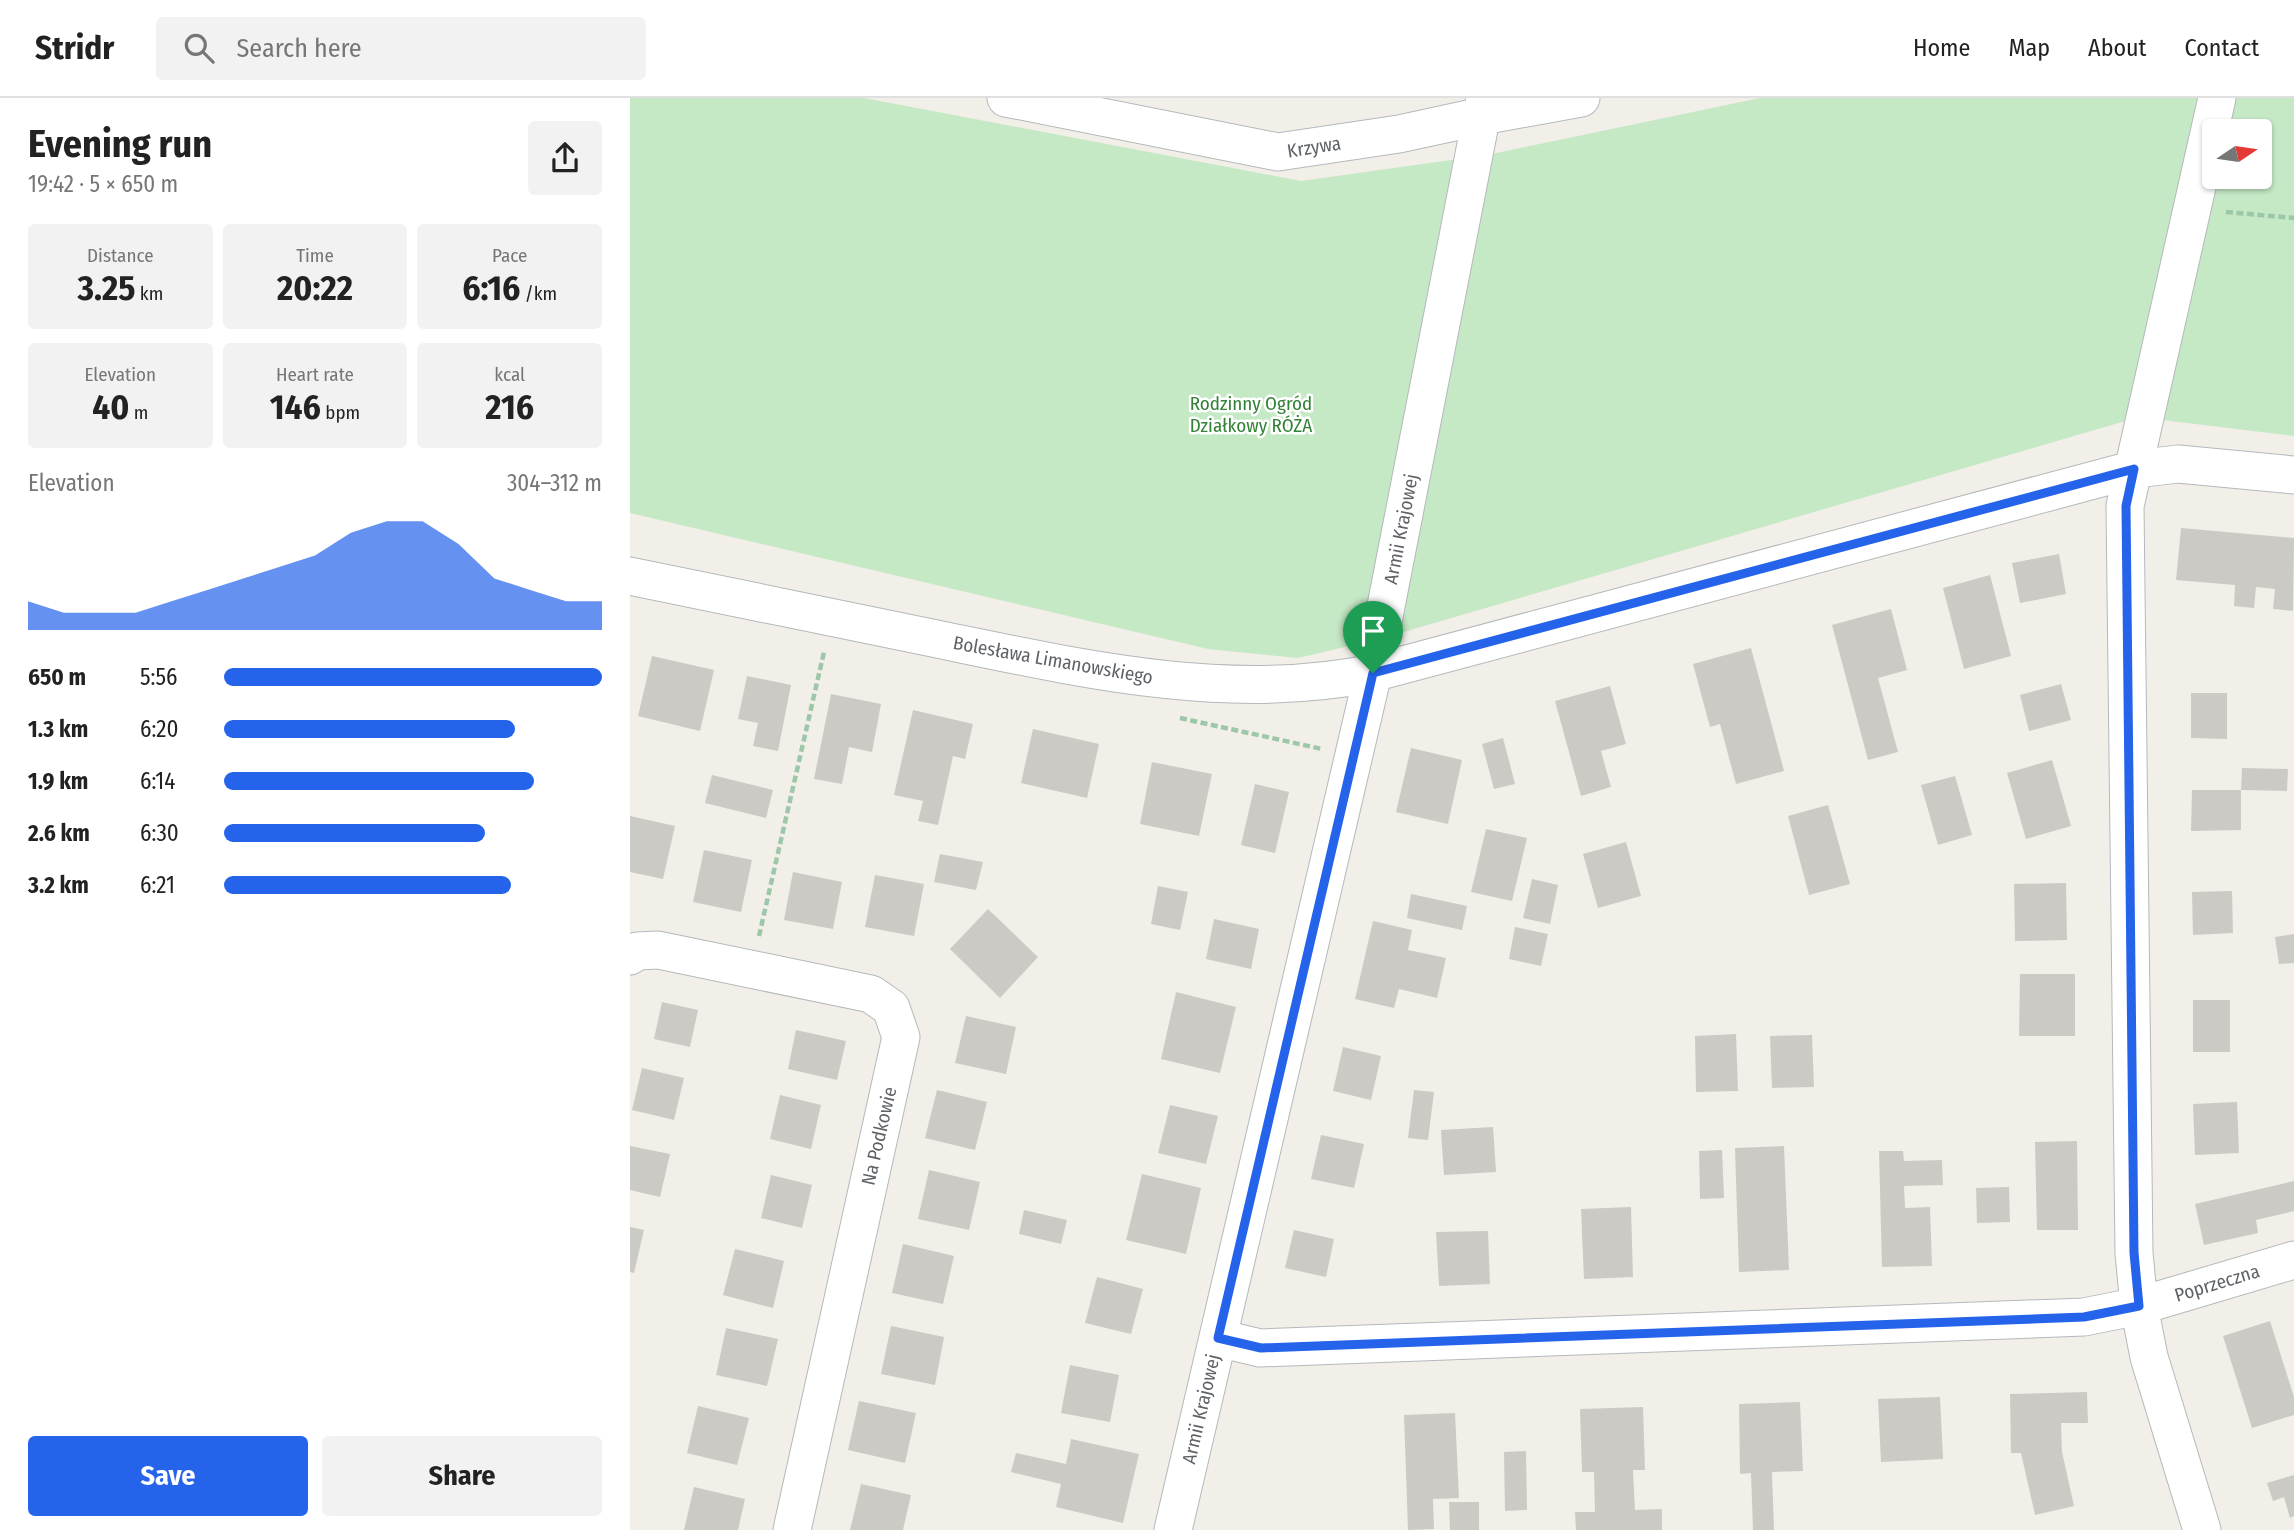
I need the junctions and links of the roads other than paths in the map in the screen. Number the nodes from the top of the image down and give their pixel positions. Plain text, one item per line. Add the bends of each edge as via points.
1 (1006, 98) edge
2 (1581, 98) edge
3 (2217, 98) edge
4 (1483, 107) edge
5 (2134, 469) junction
6 (2294, 475) edge
7 (630, 576) edge
8 (1373, 673) junction
9 (630, 956) edge
10 (2294, 1260) edge
11 (2139, 1306) junction
12 (1218, 1338) junction
13 (792, 1530) edge
14 (1173, 1530) edge
15 (2202, 1530) edge

1 - 4 street, Krzywa via 1278,152 1399,134
2 - 4 street, Krzywa
3 - 5 street
4 - 8 street, Armii Krajowej
5 - 6 street, Bolesława Limanowskiego via 2178,464
5 - 8 street, Bolesława Limanowskiego
5 - 11 street via 2126,506 2134,1253
7 - 8 street, Bolesława Limanowskiego via 1071,666 1153,678 1236,684 1339,680
8 - 12 street, Armii Krajowej
9 - 13 street, Na Podkowie via 658,950 870,994 891,1008 901,1037
10 - 11 street, Poprzeczna
11 - 12 street, Poprzeczna via 2084,1317 1261,1348
11 - 15 street via 2149,1357
12 - 14 street, Armii Krajowej

